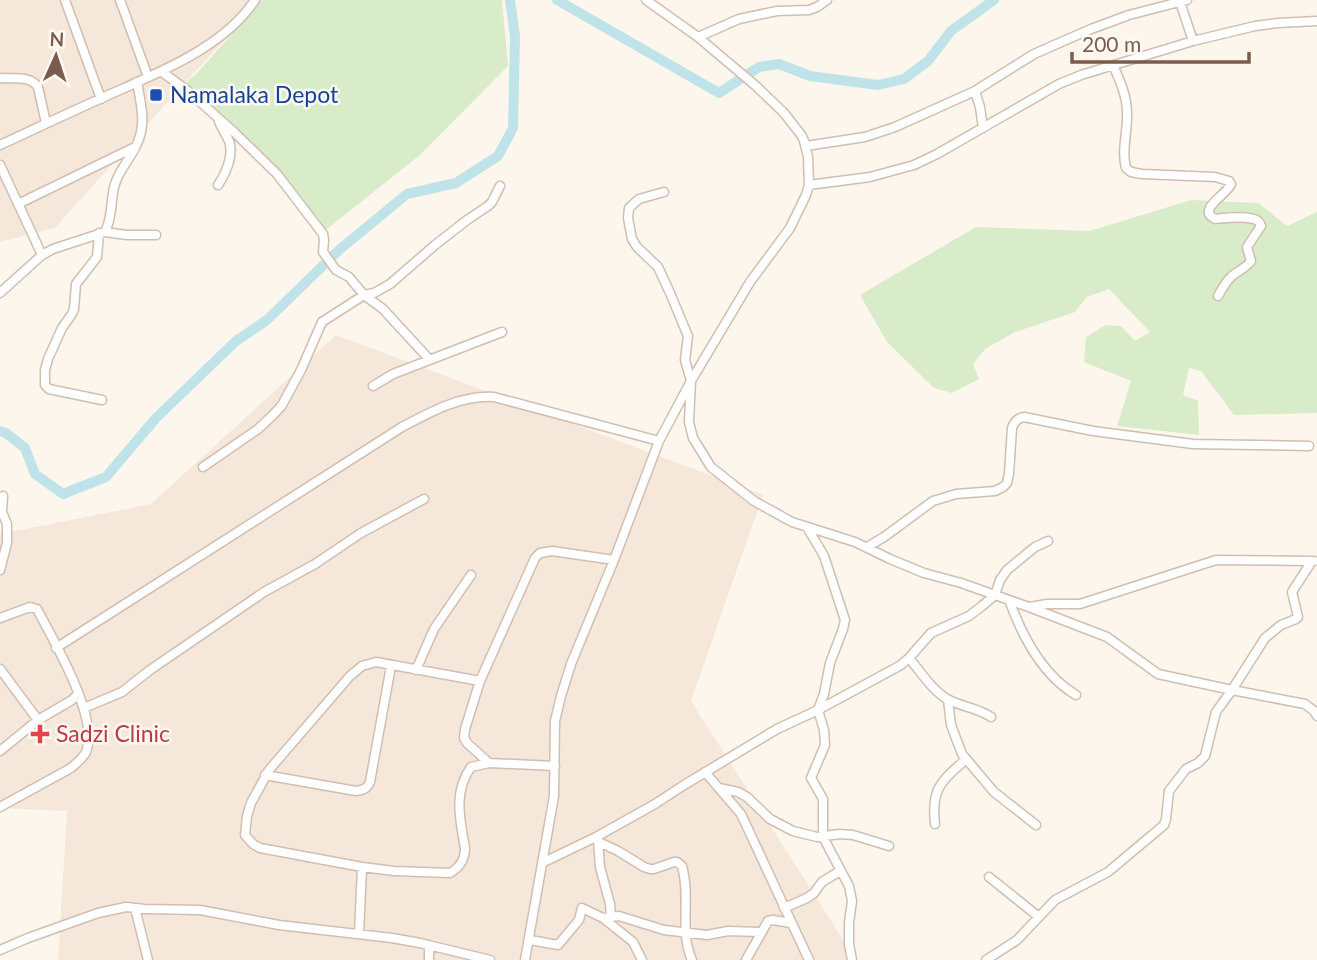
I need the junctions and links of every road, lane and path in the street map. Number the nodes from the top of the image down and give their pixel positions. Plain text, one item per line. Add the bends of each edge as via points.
1 (65, 0) edge
2 (120, 0) edge
3 (255, 0) edge
4 (646, 0) edge
5 (827, 0) edge
6 (1184, 1) edge
7 (1317, 21) edge
8 (698, 37) junction
9 (1193, 41) junction
10 (1113, 65) junction
11 (162, 72) junction
12 (148, 77) junction
13 (0, 78) edge
14 (137, 82) junction
15 (975, 91) junction
16 (101, 99) junction
17 (218, 118) junction
18 (46, 123) junction
19 (983, 128) junction
20 (0, 145) edge
21 (136, 146) junction
22 (806, 146) junction
23 (0, 165) edge
24 (218, 185) dead end
25 (809, 185) junction
26 (500, 186) dead end
27 (664, 192) dead end
28 (18, 204) junction
29 (102, 232) junction
30 (156, 236) dead end
31 (42, 255) junction
32 (0, 293) edge
33 (364, 295) junction
34 (1218, 296) dead end
35 (502, 332) dead end
36 (429, 359) junction
37 (691, 381) junction
38 (373, 386) dead end
39 (102, 400) dead end
40 (659, 441) junction
41 (1310, 446) dead end
42 (203, 467) dead end
43 (3, 496) dead end
44 (424, 499) dead end
45 (807, 527) junction
46 (1048, 541) dead end
47 (867, 547) junction
48 (614, 560) junction
49 (1315, 561) edge
50 (0, 570) edge
51 (471, 575) dead end
52 (995, 595) junction
53 (1009, 600) junction
54 (1029, 607) junction
55 (0, 618) edge
56 (57, 648) junction
57 (909, 658) junction
58 (391, 666) junction
59 (0, 669) edge
60 (416, 670) junction
61 (480, 681) junction
62 (1232, 690) junction
63 (78, 694) junction
64 (1076, 695) dead end
65 (948, 700) junction
66 (84, 708) junction
67 (818, 710) junction
68 (1317, 716) edge
69 (991, 717) dead end
70 (38, 720) junction
71 (0, 751) edge
72 (966, 759) junction
73 (489, 763) junction
74 (555, 766) junction
75 (705, 772) junction
76 (265, 775) junction
77 (719, 788) junction
78 (0, 807) edge
79 (935, 824) dead end
80 (1036, 825) dead end
81 (822, 836) junction
82 (598, 840) junction
83 (889, 846) dead end
84 (542, 863) junction
85 (362, 867) junction
86 (840, 871) junction
87 (989, 877) dead end
88 (135, 908) junction
89 (784, 908) junction
90 (607, 917) junction
91 (1039, 917) junction
92 (791, 923) junction
93 (685, 932) junction
94 (761, 932) junction
95 (359, 934) junction
96 (530, 940) junction
97 (429, 945) junction
98 (0, 950) edge
99 (148, 960) edge
100 (429, 960) edge
101 (490, 960) edge
102 (525, 960) edge
103 (642, 960) edge
104 (692, 960) edge
105 (746, 960) edge
106 (809, 960) edge
107 (852, 960) edge
108 (986, 960) edge

1 - 16 street
2 - 12 street
3 - 11 street via 229,29
4 - 8 street
5 - 8 street via 809,10 739,19
6 - 9 street
6 - 15 street via 1091,29 1034,54
7 - 9 street via 1266,24
8 - 22 street via 756,86 798,130
9 - 10 street
10 - 19 street via 1059,84
10 - 34 street via 1128,114 1126,168 1142,174 1222,178 1231,184 1212,204 1211,217 1248,218 1260,223 1247,247 1250,265 1232,276
11 - 12 street
11 - 17 street
12 - 14 street
13 - 18 street via 35,82
14 - 16 street
14 - 21 street via 143,121
15 - 19 street
15 - 22 street via 875,134
16 - 18 street
17 - 24 street via 230,148 227,169
17 - 33 street via 287,186 323,234 325,256
18 - 20 street
19 - 25 street via 914,165 870,177
21 - 28 street
21 - 29 street via 117,179 110,222
22 - 25 street
23 - 28 street
25 - 37 street via 790,228 750,282
26 - 33 street via 488,206 390,284
27 - 37 street via 633,202 628,218 634,243 658,268 688,335 685,360
28 - 31 street
29 - 30 street
29 - 31 street
29 - 39 street via 97,257 76,284 72,314 48,359 44,379 48,388
31 - 32 street
33 - 36 street
33 - 42 street via 322,322 295,383 274,414
35 - 36 street
36 - 38 street
37 - 40 street
37 - 45 street via 689,427 707,463 754,502
40 - 48 street
40 - 56 street via 494,397 453,404 402,427
41 - 47 street via 1193,444 1020,418 1012,428 1009,474 1003,488 939,498
43 - 50 street via 8,544
44 - 66 street via 264,592 122,692
45 - 47 street
45 - 67 street via 824,556 845,620
46 - 52 street via 1002,575
47 - 52 street via 924,573
48 - 61 street via 557,551 540,553
48 - 74 street via 561,695 555,720
49 - 54 street via 1216,560 1080,604
49 - 62 street via 1293,592 1297,618 1265,638
51 - 60 street via 434,629
52 - 53 street
52 - 57 street via 969,615 931,633
53 - 54 street
53 - 64 street via 1036,654 1059,683
54 - 62 street via 1111,639 1158,674
55 - 56 street via 30,607 37,609
56 - 63 street
57 - 65 street
57 - 67 street
58 - 60 street
58 - 76 street via 371,662 362,666
58 - 76 street via 368,787 356,791
59 - 70 street
60 - 61 street
61 - 73 street via 464,734 467,743
62 - 68 street via 1305,704
62 - 91 street via 1216,712 1205,756 1186,769 1169,791 1164,825 1108,872 1055,900
63 - 66 street
63 - 70 street
65 - 69 street
65 - 72 street via 951,725
66 - 78 street via 88,737 80,760
67 - 75 street via 776,729
67 - 81 street via 825,745 811,778 823,799
70 - 71 street
72 - 79 street via 940,783
72 - 80 street via 994,792
73 - 74 street
73 - 85 street via 471,767 459,794 465,848 455,870 443,874
74 - 84 street
75 - 77 street
75 - 82 street
76 - 85 street via 244,828 253,844
77 - 81 street via 747,797 764,815 793,831
77 - 89 street via 741,814
81 - 83 street via 853,835
81 - 86 street
82 - 84 street
82 - 90 street via 610,904
82 - 93 street via 650,869 680,863 687,894
84 - 96 street
85 - 95 street
86 - 89 street via 822,881 807,898
86 - 107 street via 851,895
87 - 91 street
88 - 95 street via 200,910
88 - 98 street via 98,913
88 - 99 street
89 - 92 street
90 - 93 street
90 - 96 street via 582,908 579,920 559,944
90 - 103 street via 633,942
91 - 108 street via 1017,940
92 - 94 street via 769,920
92 - 106 street
93 - 94 street
93 - 104 street
94 - 105 street
95 - 97 street
96 - 102 street
97 - 100 street
97 - 101 street

